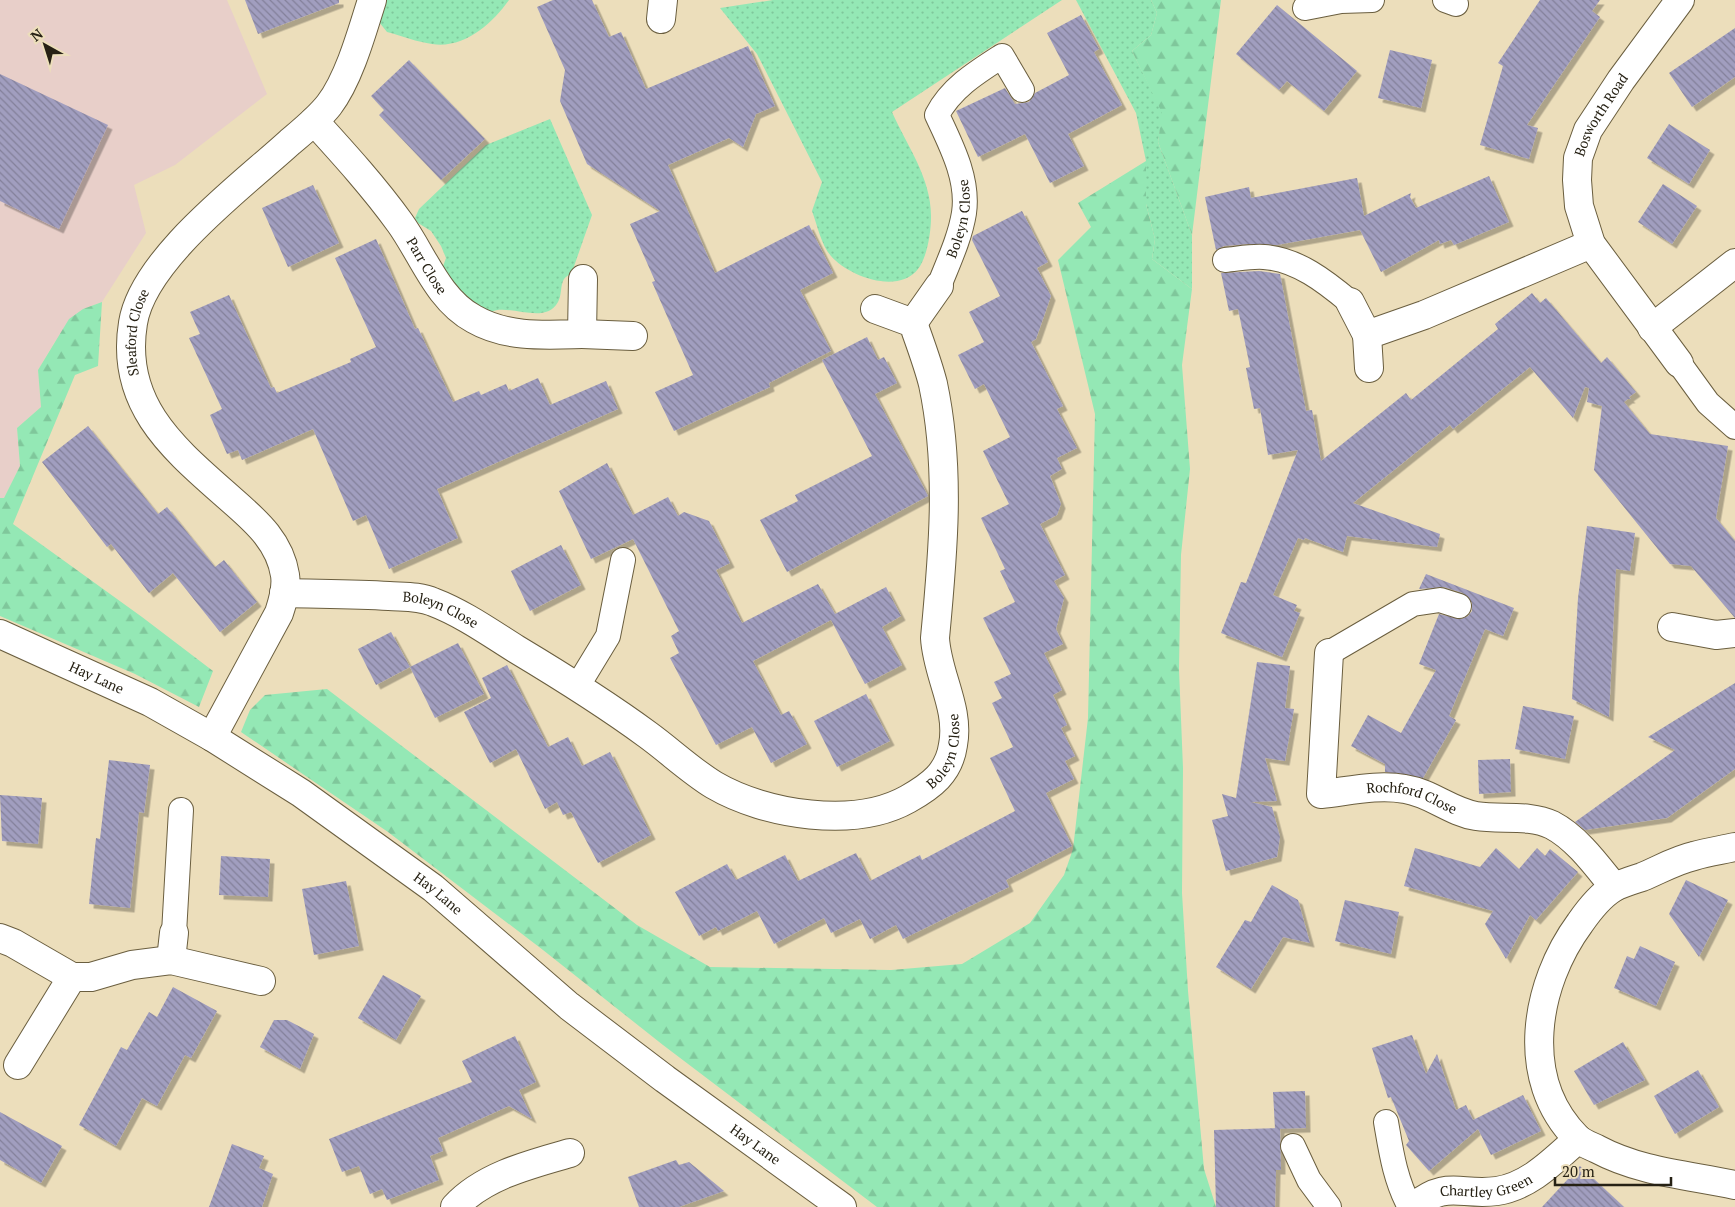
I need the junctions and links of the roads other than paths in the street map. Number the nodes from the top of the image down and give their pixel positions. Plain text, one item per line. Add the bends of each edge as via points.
1 (372, 0) edge
2 (1372, 0) edge
3 (1679, 1) edge
4 (1305, 8) dead end
5 (1022, 90) dead end
6 (314, 121) junction
7 (1591, 244) junction
8 (1225, 260) dead end
9 (1735, 263) edge
10 (582, 279) dead end
11 (939, 286) joint
12 (1350, 302) joint
13 (876, 309) dead end
14 (914, 323) junction
15 (1652, 328) junction
16 (582, 334) junction
17 (1367, 335) junction
18 (634, 336) dead end
19 (1679, 363) joint
20 (1369, 368) dead end
21 (1735, 427) edge
22 (623, 560) dead end
23 (284, 593) junction
24 (1459, 606) dead end
25 (1672, 627) dead end
26 (1735, 633) edge
27 (0, 634) edge
28 (1330, 653) joint
29 (577, 687) junction
30 (212, 737) junction
31 (181, 810) dead end
32 (1735, 847) edge
33 (1614, 887) junction
34 (174, 933) joint
35 (0, 938) edge
36 (171, 960) junction
37 (72, 976) junction
38 (261, 981) dead end
39 (18, 1065) dead end
40 (1386, 1122) dead end
41 (1578, 1139) junction
42 (1293, 1146) dead end
43 (570, 1153) dead end
44 (1735, 1185) edge
45 (455, 1207) edge
46 (842, 1207) edge
47 (1328, 1207) edge
48 (1411, 1207) edge

1 - 6 street, Sleaford Close via 356,52 329,104
2 - 4 lane via 1341,1
3 - 7 street, Bosworth Road via 1588,130 1578,158 1577,180 1579,206
5 - 11 lane, Boleyn Close via 1002,56 946,99 937,115 956,156 963,184 964,213
6 - 16 street, Parr Close via 380,196 446,295 461,312 511,332
6 - 23 street, Sleaford Close via 170,252 146,288 133,322 130,358 136,388 163,434 263,528 278,550 285,576
7 - 15 street, Bosworth Road
7 - 17 street via 1424,315
8 - 12 lane via 1264,257 1285,261 1329,284
9 - 15 street
10 - 16 street
11 - 14 street, Boleyn Close
12 - 17 street
13 - 14 street
14 - 29 street, Boleyn Close via 933,384 943,467 945,512 935,638 936,654 952,705 955,727 948,764 938,780 900,804 844,816 805,814 760,805 715,785 645,732
15 - 19 street, Bosworth Road
16 - 18 street, Parr Close
17 - 20 street
19 - 21 lane via 1708,403
22 - 29 lane via 608,636
23 - 29 street, Boleyn Close via 430,600 454,611
23 - 30 street, Sleaford Close via 266,640
24 - 28 lane via 1440,600 1413,604
25 - 26 street via 1716,635
27 - 30 street, Hay Lane via 150,702
28 - 33 street, Rochford Close via 1321,794 1383,787 1406,789 1474,816 1528,818 1552,825 1575,844
30 - 46 street, Hay Lane via 301,793 433,888 570,1006
31 - 34 lane
32 - 33 street via 1693,856
33 - 41 street via 1592,906 1572,934 1553,967 1542,1002 1538,1034 1540,1062 1559,1115
34 - 36 street
35 - 37 street
36 - 37 street via 132,965 91,977
36 - 38 street
37 - 39 street
40 - 48 lane via 1394,1169 1402,1194
41 - 44 street via 1639,1167
41 - 48 street, Chartley Green via 1519,1185 1497,1191 1437,1191
42 - 47 lane via 1309,1180
43 - 45 street via 501,1176 477,1188

